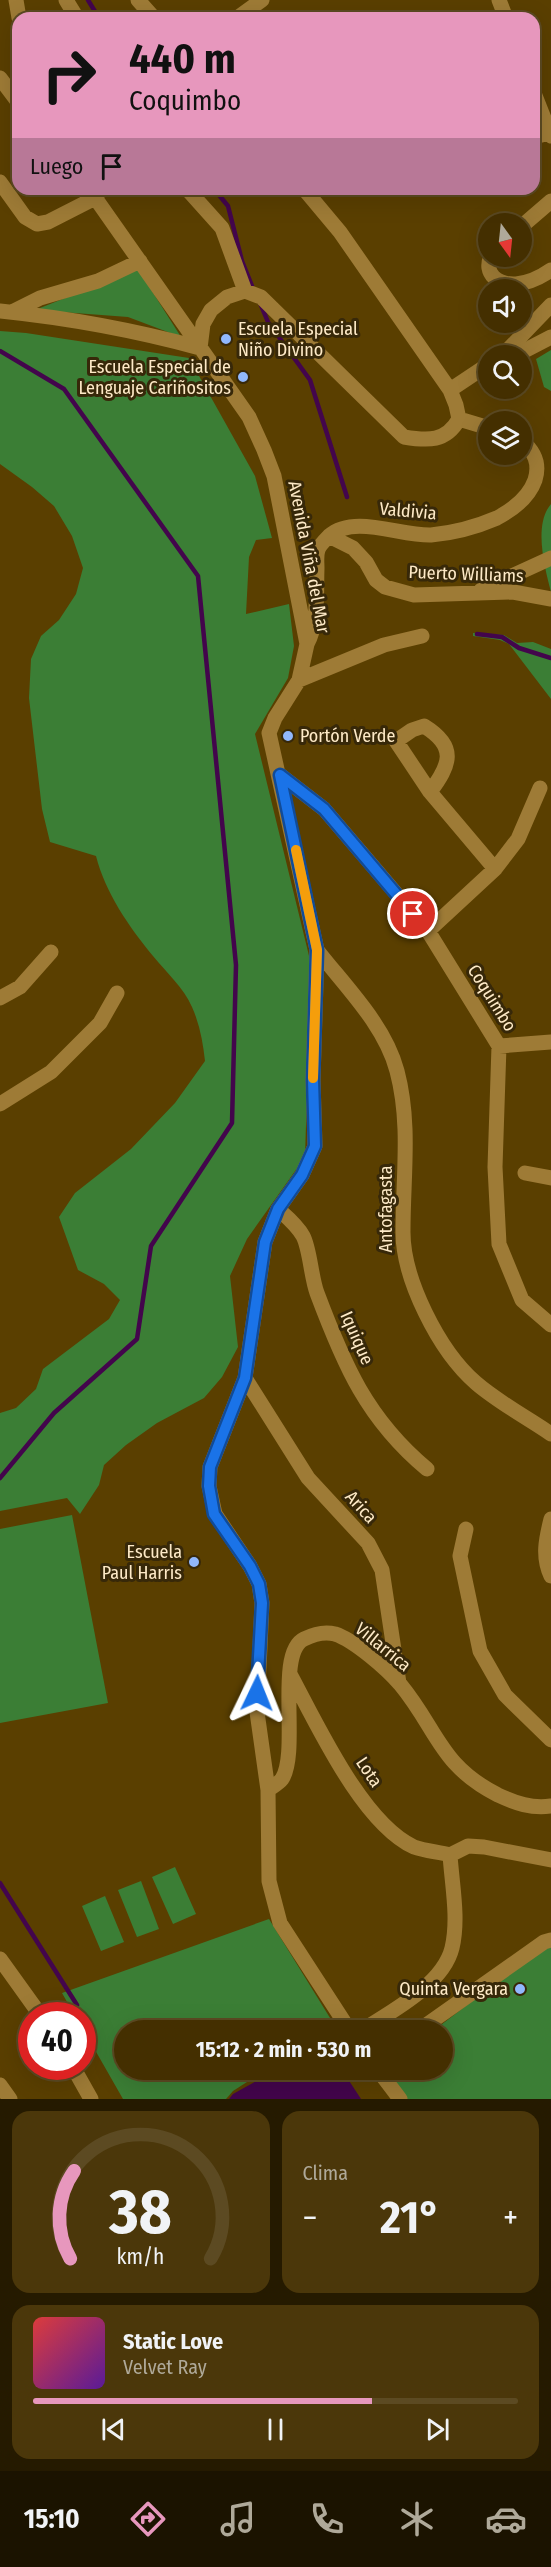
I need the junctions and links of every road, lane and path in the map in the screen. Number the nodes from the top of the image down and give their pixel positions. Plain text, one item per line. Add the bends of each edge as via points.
1 (138, 0) edge
2 (262, 0) edge
3 (149, 12) edge
4 (245, 12) edge
5 (0, 78) edge
6 (12, 94) edge
7 (540, 109) edge
8 (550, 135) edge
9 (0, 182) edge
10 (90, 195) edge
11 (94, 195) edge
12 (192, 195) edge
13 (309, 195) edge
14 (551, 201) edge
15 (532, 217) edge
16 (140, 261) junction
17 (488, 267) edge
18 (551, 270) edge
19 (245, 291) junction
20 (551, 305) edge
21 (6, 311) edge
22 (551, 337) edge
23 (513, 345) edge
24 (532, 347) edge
25 (200, 348) junction
26 (478, 371) edge
27 (450, 390) junction
28 (459, 419) junction
29 (478, 425) edge
30 (532, 451) edge
31 (329, 536) junction
32 (551, 558) edge
33 (472, 594) junction
34 (551, 598) edge
35 (422, 636) dead end
36 (307, 644) junction
37 (298, 680) junction
38 (280, 775) junction
39 (540, 788) dead end
40 (430, 792) junction
41 (495, 869) junction
42 (428, 931) junction
43 (317, 950) junction
44 (51, 952) dead end
45 (117, 993) dead end
46 (0, 998) edge
47 (551, 1042) edge
48 (499, 1046) junction
49 (0, 1104) edge
50 (525, 1173) dead end
51 (551, 1178) edge
52 (278, 1209) junction
53 (551, 1325) edge
54 (245, 1378) junction
55 (551, 1434) edge
56 (427, 1469) dead end
57 (551, 1519) edge
58 (466, 1528) dead end
59 (551, 1576) edge
60 (290, 1673) junction
61 (399, 1683) junction
62 (551, 1740) edge
63 (268, 1791) junction
64 (551, 1806) edge
65 (450, 1855) junction
66 (551, 1860) edge
67 (551, 1940) edge
68 (0, 1959) edge
69 (31, 2002) edge
70 (343, 2020) edge
71 (380, 2020) edge
72 (434, 2020) edge
73 (80, 2080) edge
74 (386, 2080) edge
75 (0, 2085) edge
76 (10, 2099) edge
77 (91, 2099) edge
78 (400, 2099) edge

1 - 3 street
2 - 4 street
5 - 6 street
7 - 8 street
9 - 10 street via 25,217 37,224 48,222
11 - 16 street, Avenida Viña del Mar
12 - 19 street via 222,228
13 - 27 street via 340,232
14 - 15 street
16 - 21 street via 98,280
16 - 25 street, Avenida Viña del Mar
17 - 18 street via 495,280 506,283 527,281
19 - 25 street via 227,297 211,310 203,324
19 - 28 street via 261,297 405,436 422,440 440,437 452,431
20 - 23 street
21 - 25 street via 136,331
22 - 24 street
25 - 36 street, Avenida Viña del Mar via 249,417 274,476
26 - 27 street
27 - 28 street
28 - 29 street
30 - 31 street, Valdivia via 538,466 534,483 509,512 485,523 429,535 360,525
31 - 33 street, Puerto Williams via 353,548 384,587 414,595
31 - 36 street via 317,551 316,616
32 - 33 street
33 - 34 street, Puerto Williams via 513,592
35 - 37 street via 384,645
36 - 37 street, Avenida Viña del Mar
37 - 38 street, Avenida Viña del Mar via 269,733
38 - 42 street, Coquimbo via 324,809
38 - 43 street, Avenida Viña del Mar
39 - 41 street via 518,839
40 - 40 street via 396,741 424,726 445,747 449,759 445,772
40 - 41 street
41 - 42 street
42 - 48 street, Coquimbo
43 - 52 street, Avenida Viña del Mar via 315,1146 302,1175
43 - 55 street, Antofagasta via 380,1031 397,1070 407,1128 403,1233 406,1263 421,1305 449,1353 475,1382
44 - 46 street via 20,987
45 - 49 street via 100,1023 51,1072
47 - 48 street
48 - 53 street, Coquimbo via 495,1167 499,1244 522,1300
50 - 51 street
52 - 54 street, Avenida Viña del Mar via 265,1242
52 - 56 street, Iquique via 304,1238 314,1284 358,1386 394,1439
54 - 61 street, Arica via 308,1478 368,1543 382,1570
54 - 63 street, Avenida Viña del Mar via 210,1467 209,1486 214,1514 259,1584 262,1603 257,1712
57 - 59 street via 545,1543 546,1566
58 - 62 street via 460,1556 480,1651 505,1695
60 - 61 street, Villarrica via 293,1651 301,1640 319,1633 336,1634 357,1646
60 - 63 street, Villarrica via 287,1764 282,1780
60 - 65 street, Lota via 351,1785 382,1823 414,1846
61 - 64 street, Villarrica via 443,1750 464,1774 514,1802
63 - 70 street, Avenida Viña del Mar via 270,1881 280,1923
65 - 66 street via 468,1846
65 - 71 street via 455,1924 452,1950 439,1973 423,1989
67 - 72 street
68 - 69 street
73 - 77 street
74 - 78 street
75 - 76 street

